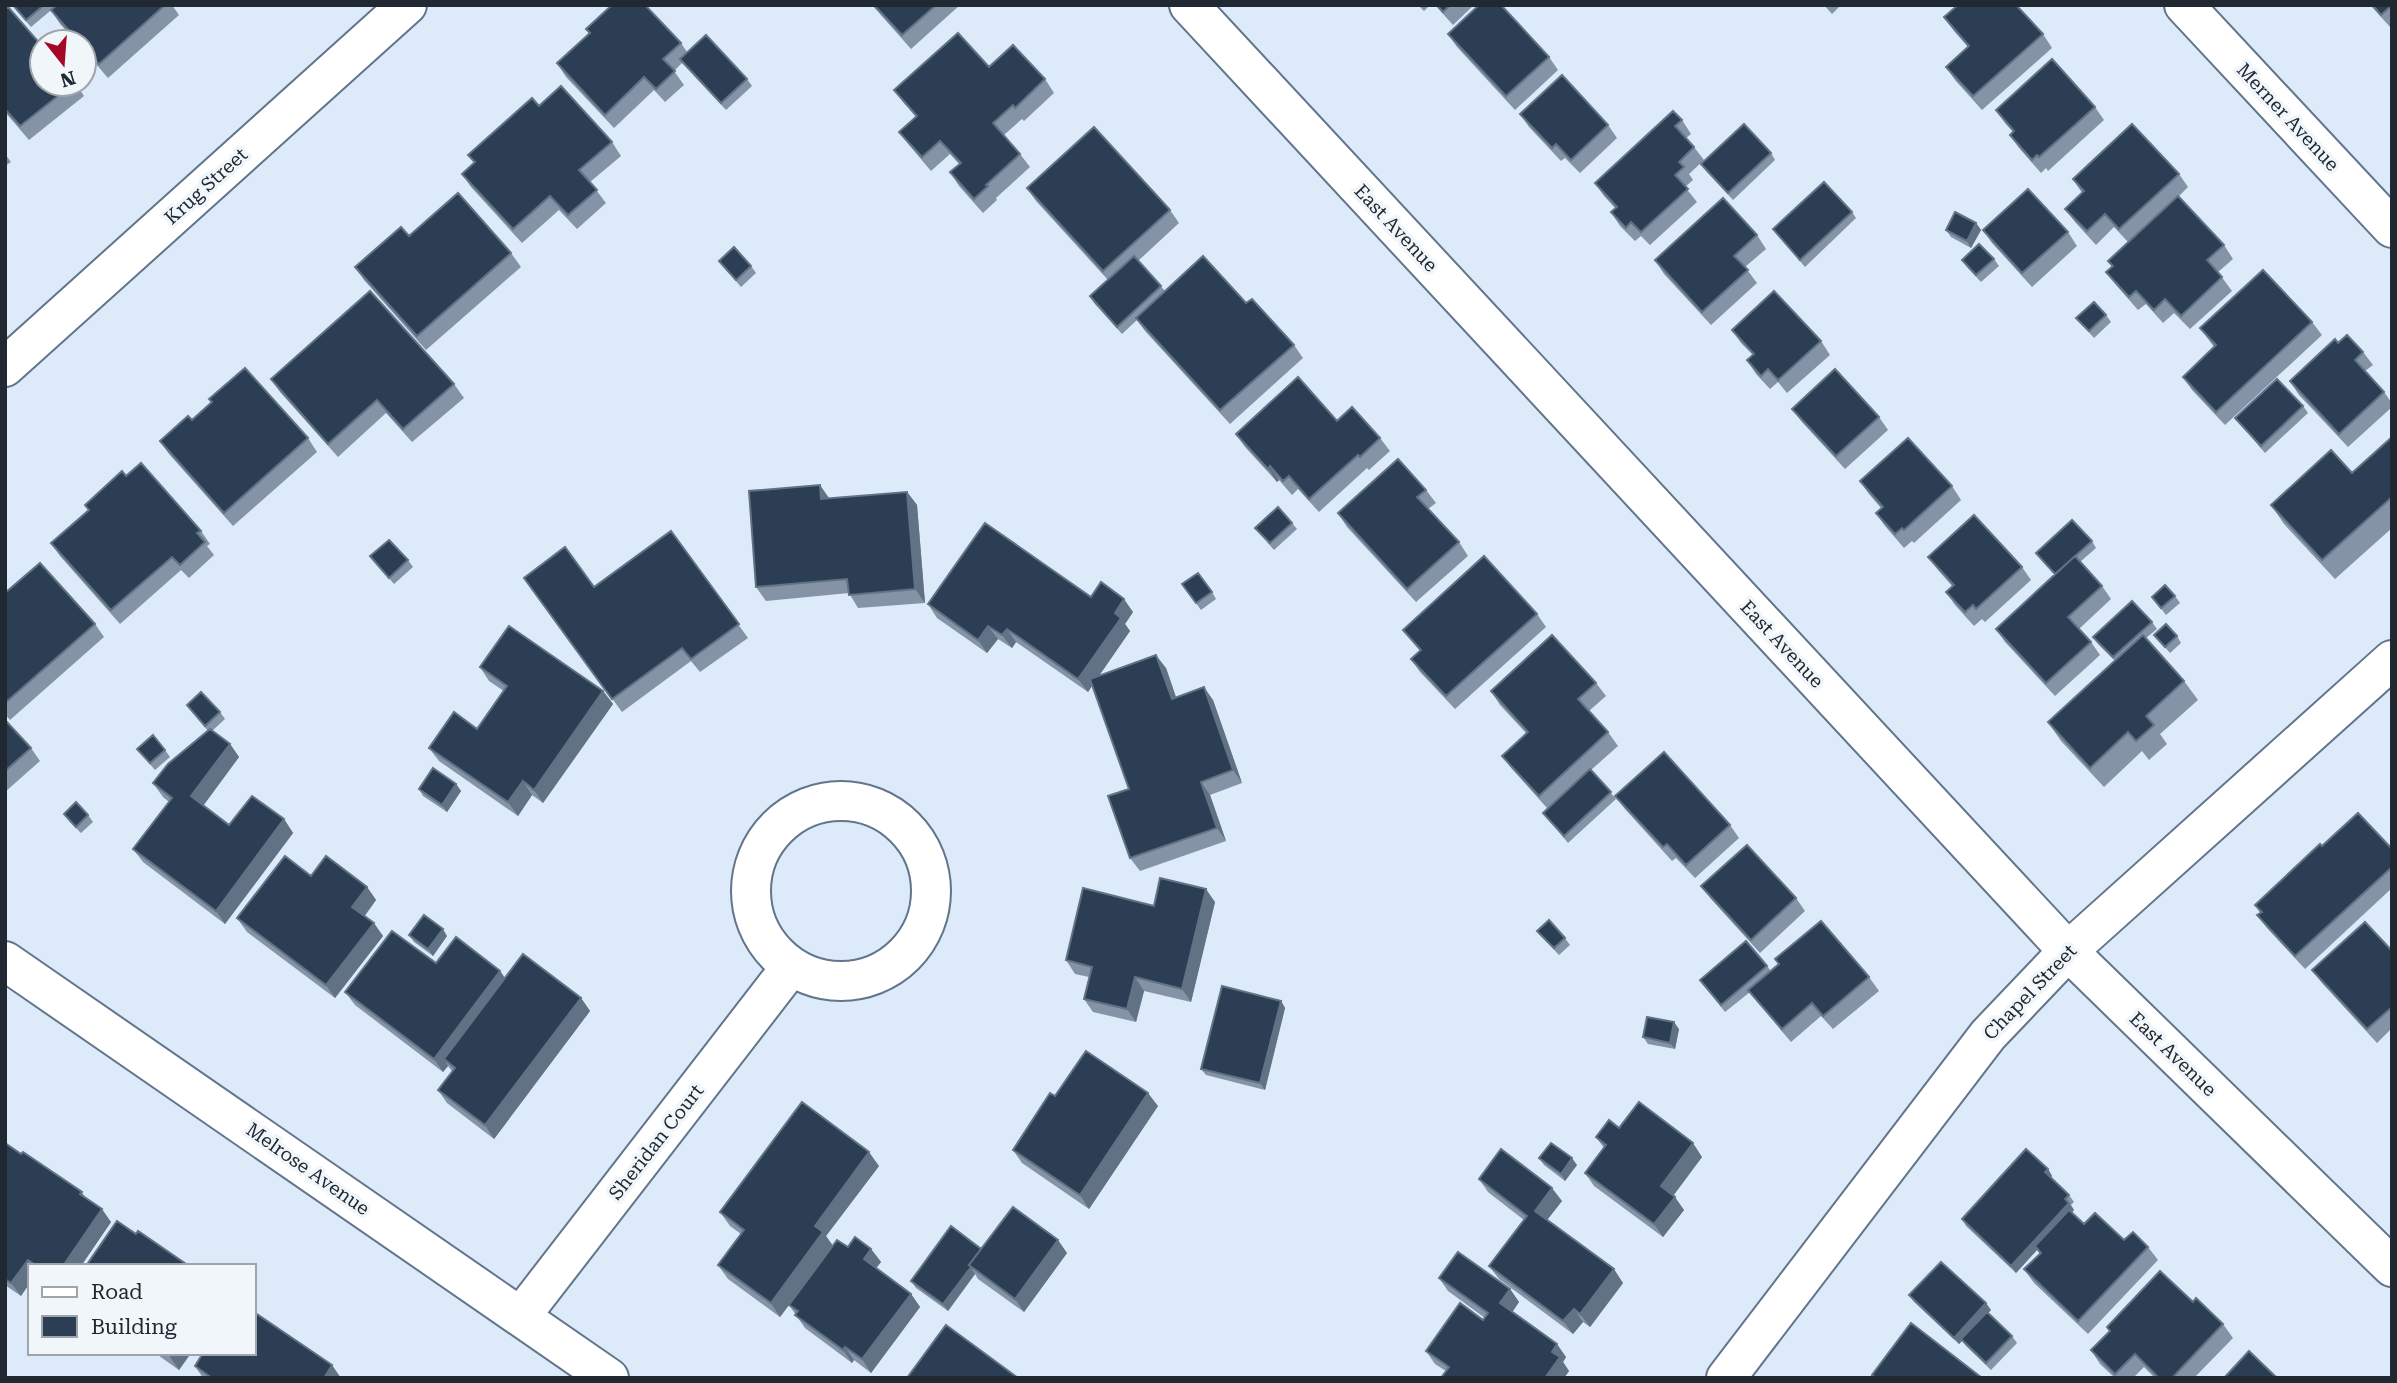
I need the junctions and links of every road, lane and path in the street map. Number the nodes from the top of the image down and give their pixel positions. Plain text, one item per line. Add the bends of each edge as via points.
1 (407, 5) edge
2 (1189, 5) edge
3 (2184, 5) edge
4 (2392, 228) edge
5 (5, 367) edge
6 (2392, 660) edge
7 (2068, 951) junction
8 (5, 961) edge
9 (790, 968) junction
10 (2392, 1267) edge
11 (522, 1316) junction
12 (609, 1378) edge
13 (1726, 1378) edge

1 - 5 street, Krug Street
2 - 7 street, East Avenue
3 - 4 street, Merner Avenue
6 - 7 street, Chapel Street
7 - 10 street, East Avenue
7 - 13 street, Chapel Street via 1981,1042
8 - 11 street, Melrose Avenue
9 - 9 street via 827,982 863,980 903,958 925,927 933,896 930,871 918,841 904,824 877,807 841,800 809,805 787,817 758,852 749,893 760,935
9 - 11 street, Sheridan Court
11 - 12 street, Melrose Avenue

